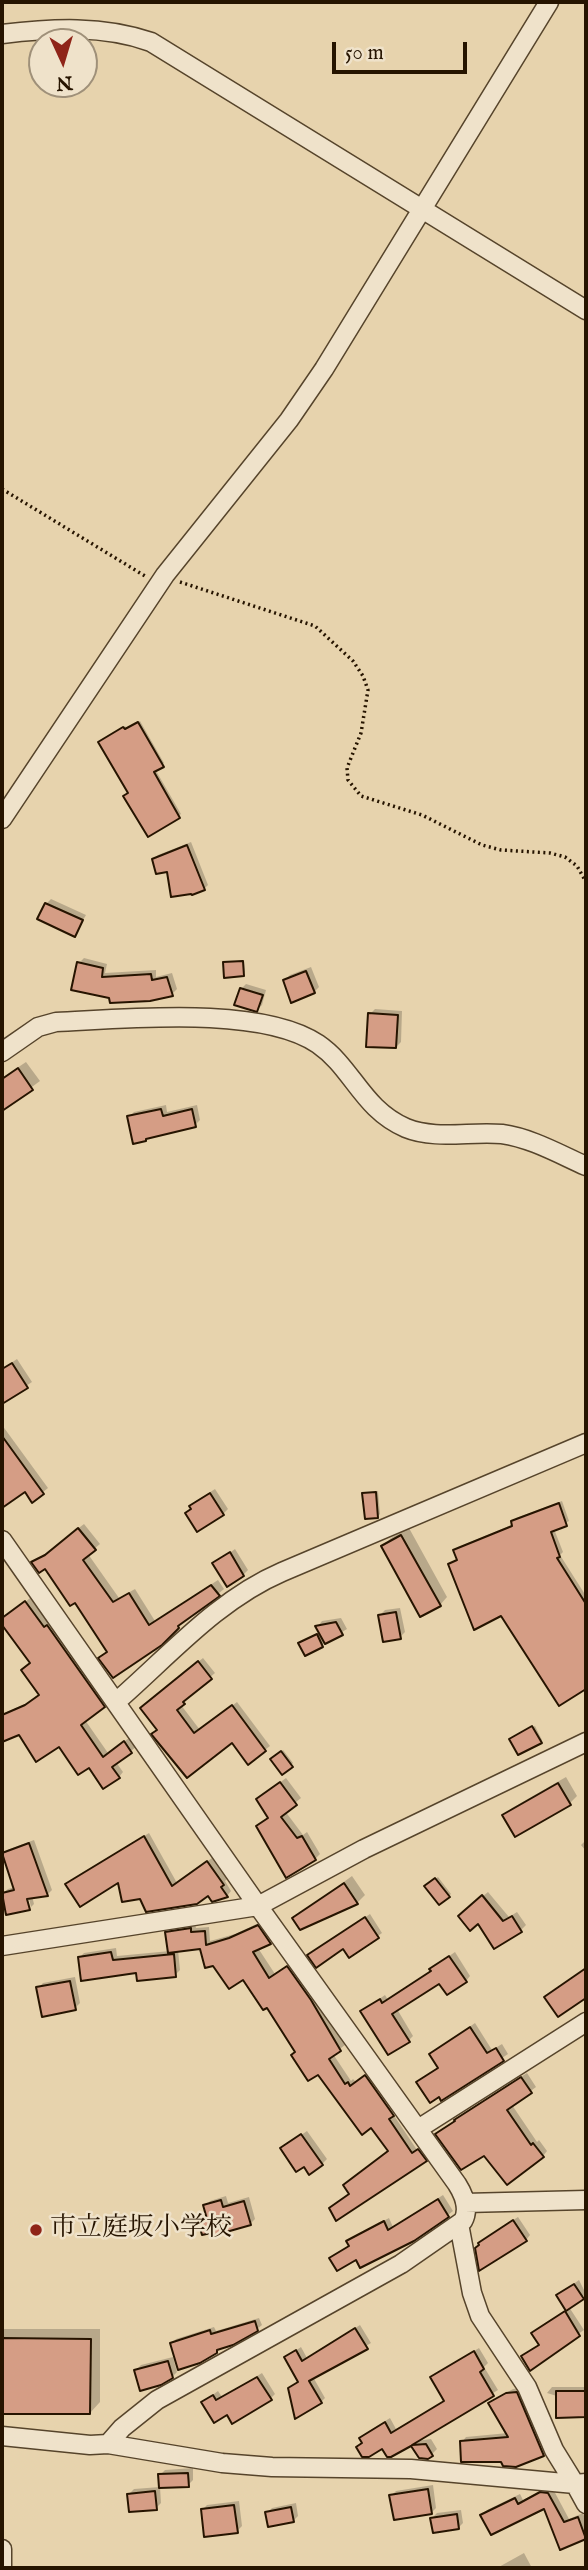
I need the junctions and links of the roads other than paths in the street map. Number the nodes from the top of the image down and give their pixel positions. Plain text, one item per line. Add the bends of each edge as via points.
1 (549, 2) edge
2 (2, 34) edge
3 (421, 208) junction
4 (586, 310) edge
5 (2, 819) edge
6 (2, 1052) edge
7 (586, 1166) edge
8 (586, 1443) edge
9 (2, 1540) edge
10 (116, 1702) junction
11 (586, 1742) edge
12 (258, 1906) junction
13 (2, 1946) edge
14 (586, 2022) edge
15 (418, 2129) junction
16 (586, 2200) edge
17 (466, 2203) junction
18 (459, 2224) junction
19 (2, 2437) edge
20 (108, 2444) junction
21 (580, 2483) edge
22 (586, 2504) edge
23 (2, 2549) edge
24 (2, 2568) edge

1 - 3 street
2 - 3 street via 78,28 151,42
3 - 4 street
3 - 5 street via 324,369 162,579
6 - 7 street via 38,1027 56,1022 234,1018 315,1042 375,1108 404,1127 433,1133 513,1136
8 - 10 street via 246,1589
9 - 10 street
10 - 12 street
11 - 12 street via 364,1849
12 - 13 street
12 - 15 street
14 - 15 street
15 - 17 street
16 - 17 street
17 - 18 street via 466,2216
18 - 20 street via 401,2264 157,2400
18 - 21 street via 480,2316 527,2387 554,2450
19 - 20 street
20 - 21 street via 234,2464 411,2469
21 - 22 street
23 - 24 street

